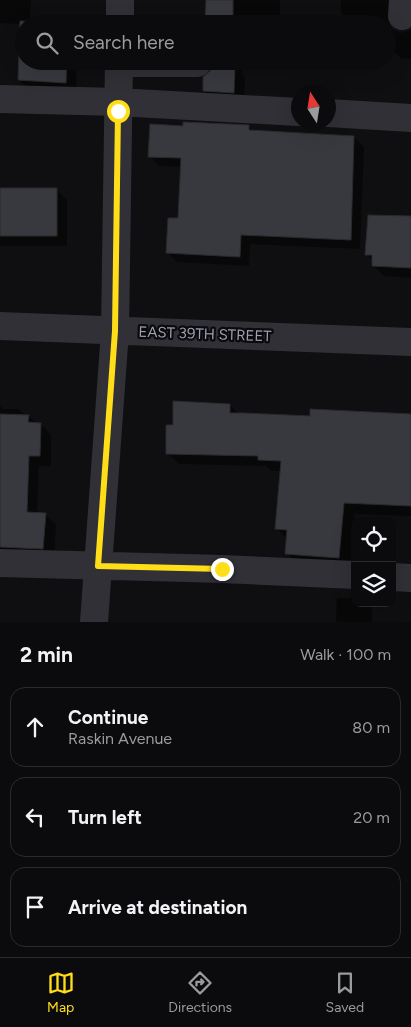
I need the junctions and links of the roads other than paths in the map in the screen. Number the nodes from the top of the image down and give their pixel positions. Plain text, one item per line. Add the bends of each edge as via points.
1 (120, 0) edge
2 (120, 15) edge
3 (119, 70) edge
4 (0, 98) edge
5 (118, 102) junction
6 (291, 112) edge
7 (336, 113) edge
8 (411, 118) edge
9 (0, 326) edge
10 (115, 331) junction
11 (411, 342) edge
12 (0, 563) edge
13 (98, 566) junction
14 (351, 575) edge
15 (396, 577) edge
16 (411, 578) edge
17 (94, 622) edge

1 - 2 street
3 - 5 street
4 - 5 street
5 - 6 street
5 - 10 street
7 - 8 street
9 - 10 street, EAST 39TH STREET
10 - 11 street, EAST 39TH STREET
10 - 13 street
12 - 13 street
13 - 14 street
13 - 17 street
15 - 16 street

